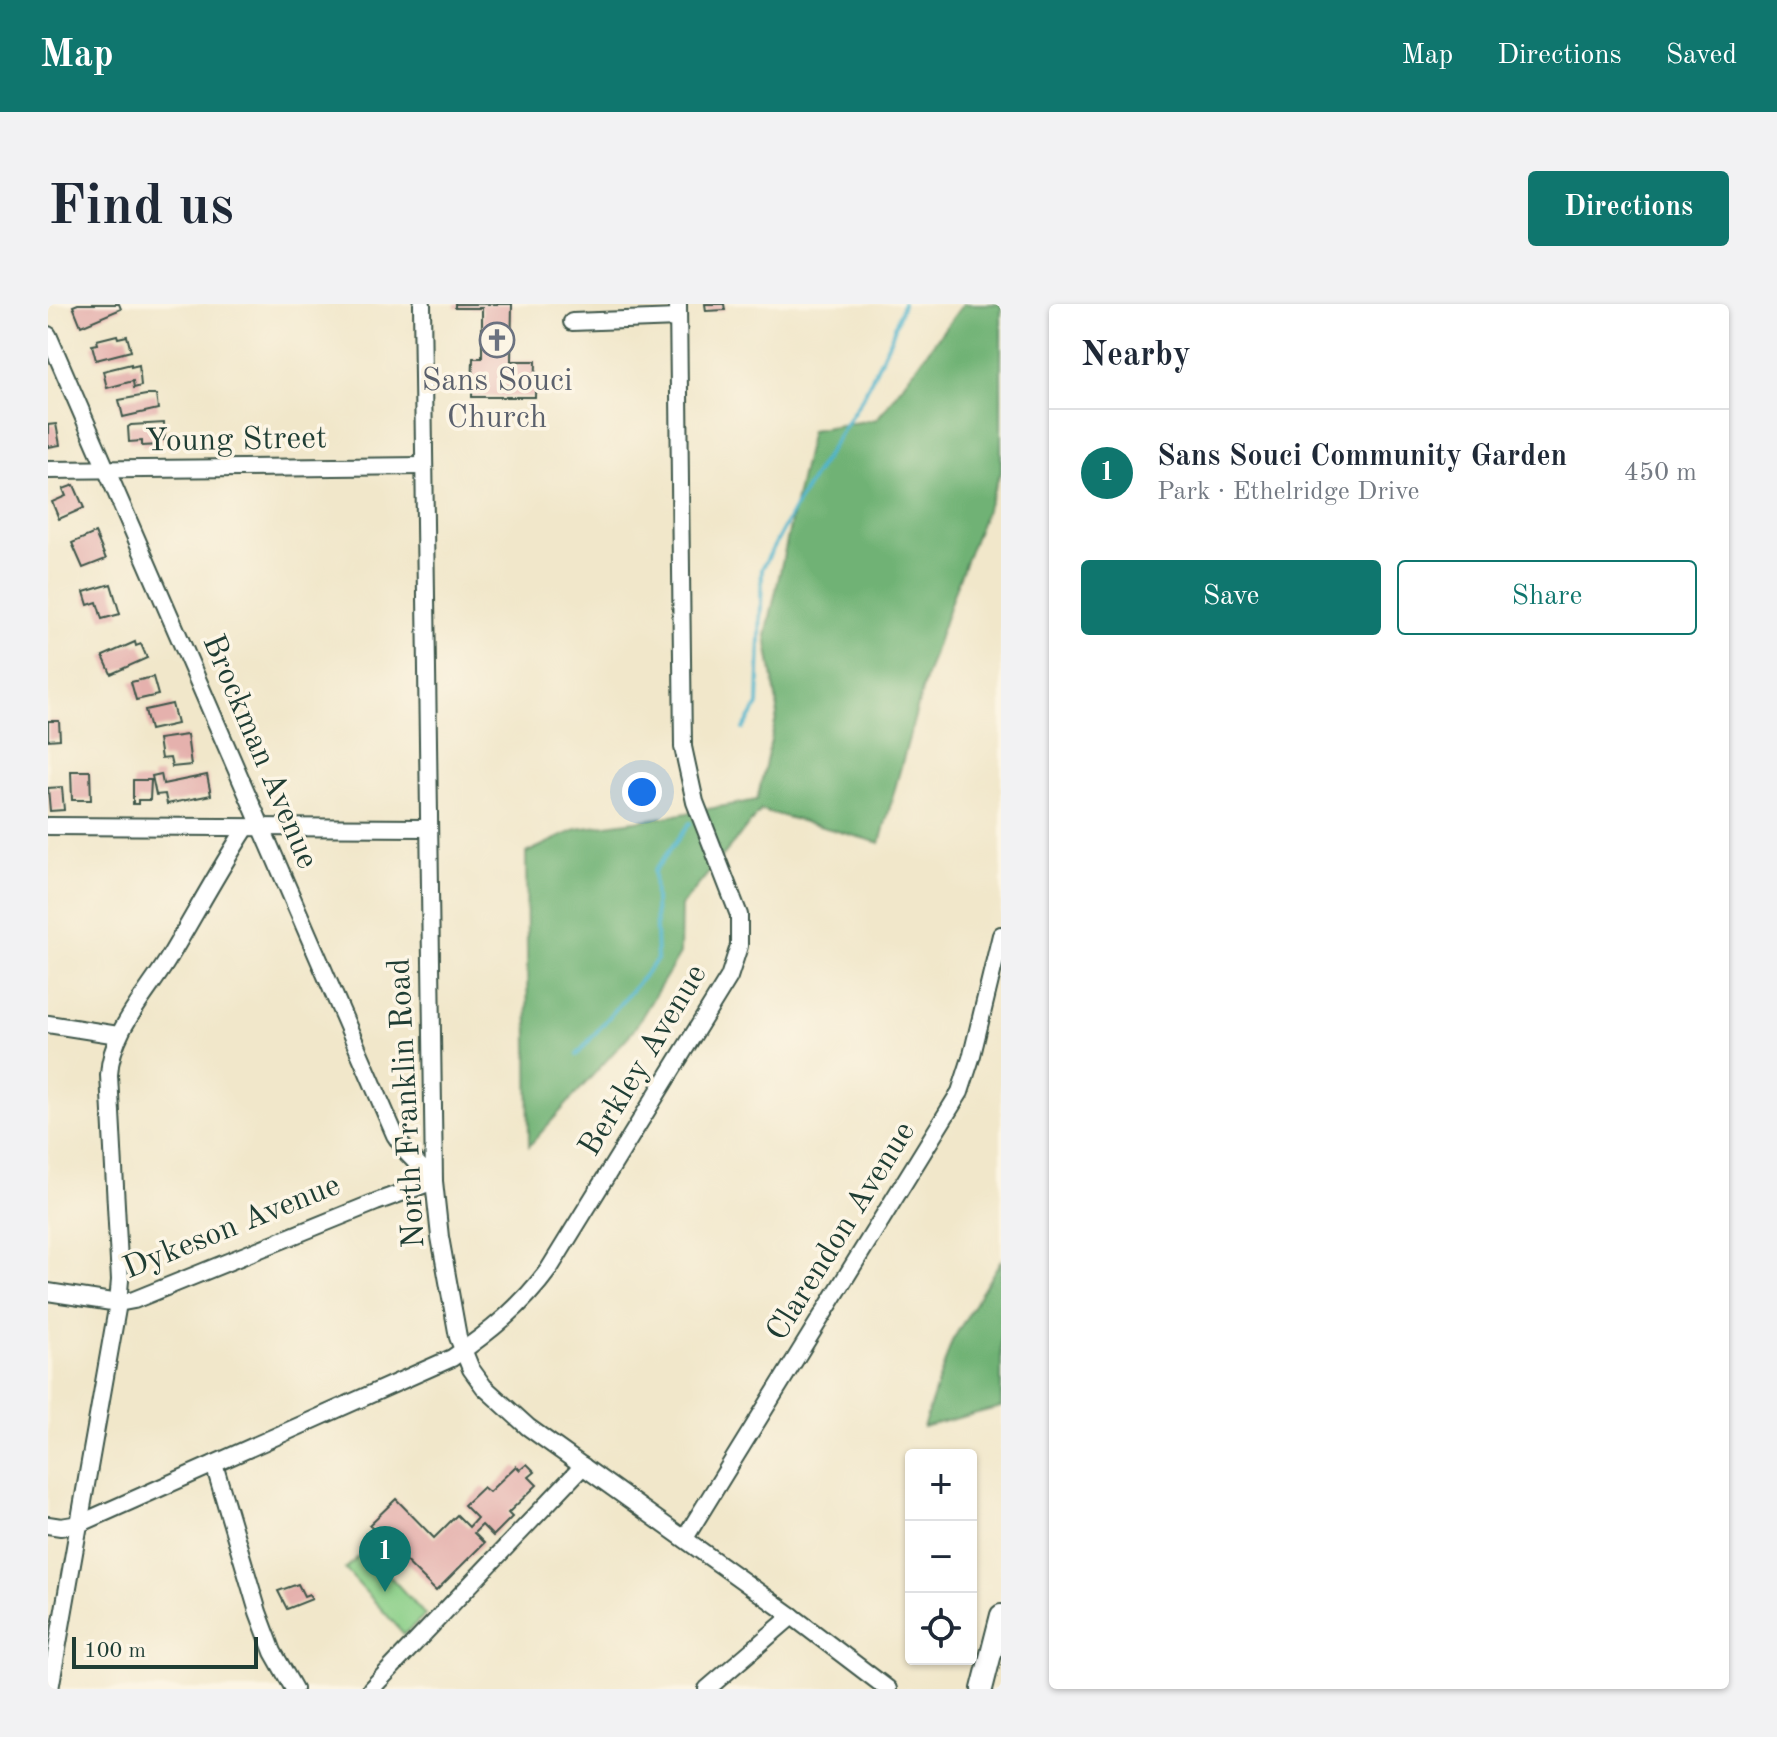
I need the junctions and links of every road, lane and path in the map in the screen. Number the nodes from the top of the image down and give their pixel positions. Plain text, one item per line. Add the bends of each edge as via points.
1 (422, 304) edge
2 (678, 311) edge
3 (572, 322) dead end
4 (48, 335) edge
5 (424, 466) junction
6 (48, 470) edge
7 (106, 470) junction
8 (48, 826) edge
9 (254, 828) junction
10 (427, 828) junction
11 (1001, 935) edge
12 (48, 1024) edge
13 (118, 1035) junction
14 (434, 1181) junction
15 (48, 1292) edge
16 (118, 1303) junction
17 (463, 1350) junction
18 (214, 1464) junction
19 (583, 1466) junction
20 (79, 1524) junction
21 (48, 1525) edge
22 (685, 1538) junction
23 (1001, 1615) edge
24 (792, 1616) junction
25 (50, 1689) edge
26 (294, 1689) edge
27 (371, 1689) edge
28 (707, 1689) edge
29 (888, 1689) edge
30 (982, 1689) edge

1 - 5 street, North Franklin Road
2 - 3 street
2 - 17 street, Berkley Avenue via 683,747 695,802 739,915 739,946 729,977 549,1269 506,1318
4 - 7 street, Brockman Avenue
5 - 7 street, Young Street
5 - 10 street, North Franklin Road
6 - 7 street, Young Street
7 - 9 street, Brockman Avenue
8 - 9 street
9 - 10 street
9 - 13 street via 211,882
9 - 14 street, Brockman Avenue via 395,1135
10 - 14 street, North Franklin Road
11 - 22 street, Clarendon Avenue via 960,1092
12 - 13 street
13 - 16 street via 109,1075
14 - 16 street, Dykeson Avenue
14 - 17 street, North Franklin Road via 452,1313
15 - 16 street, Dykeson Avenue
16 - 20 street
17 - 18 street, Berkley Avenue
17 - 19 street, North Franklin Road via 497,1401
18 - 20 street, Berkley Avenue
18 - 26 street via 258,1612
19 - 22 street, North Franklin Road
19 - 27 street
20 - 21 street, Berkley Avenue
20 - 25 street
22 - 24 street, North Franklin Road
23 - 30 main road
24 - 28 street
24 - 29 street, North Franklin Road

